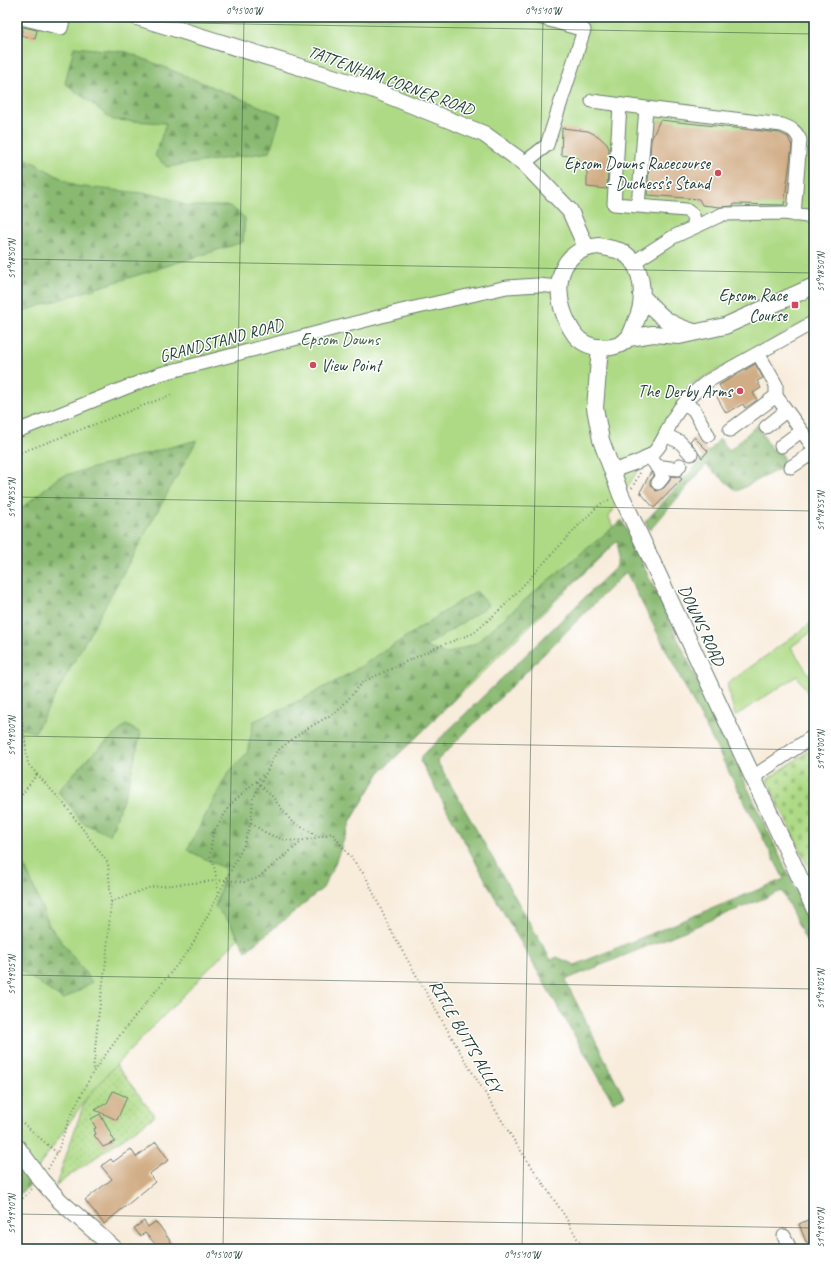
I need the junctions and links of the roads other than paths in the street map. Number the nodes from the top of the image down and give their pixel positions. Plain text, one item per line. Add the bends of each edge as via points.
1 (26, 17) edge
2 (64, 17) edge
3 (137, 17) edge
4 (540, 17) edge
5 (592, 101) dead end
6 (620, 105) junction
7 (646, 108) junction
8 (524, 163) junction
9 (638, 206) junction
10 (794, 215) junction
11 (814, 217) edge
12 (695, 227) junction
13 (586, 247) junction
14 (634, 262) junction
15 (814, 286) edge
16 (558, 287) junction
17 (641, 295) junction
18 (814, 322) edge
19 (699, 333) junction
20 (629, 338) junction
21 (600, 347) junction
22 (758, 353) junction
23 (776, 396) junction
24 (685, 403) junction
25 (786, 411) junction
26 (766, 427) dead end
27 (17, 430) edge
28 (730, 430) dead end
29 (801, 431) junction
30 (665, 435) junction
31 (708, 435) dead end
32 (781, 446) dead end
33 (814, 448) edge
34 (814, 452) edge
35 (691, 454) dead end
36 (649, 461) junction
37 (680, 465) dead end
38 (791, 467) dead end
39 (612, 471) junction
40 (658, 483) dead end
41 (812, 737) dead end
42 (752, 777) junction
43 (814, 908) edge
44 (17, 1147) edge
45 (784, 1236) dead end
46 (115, 1249) edge
47 (790, 1249) edge

1 - 2 street via 25,19 61,28
3 - 8 main road, TATTENHAM CORNER ROAD via 372,89 484,134
4 - 8 street via 584,30 547,145
5 - 6 street
6 - 7 street
6 - 9 street via 614,204
7 - 9 street
7 - 10 street via 782,125 796,132 800,140
8 - 13 main road, TATTENHAM CORNER ROAD via 570,211
9 - 12 street via 686,210 692,215
10 - 11 street
10 - 12 street via 723,214
12 - 14 street via 673,237
13 - 14 main road via 599,246 622,252
13 - 16 main road via 565,262
14 - 17 main road via 640,278
15 - 19 main road via 725,326
16 - 21 main road via 564,312 575,335 590,346
16 - 27 street, GRANDSTAND ROAD via 538,285 502,288 401,311 168,372
17 - 19 main road via 660,317 677,327
17 - 20 main road via 640,313
18 - 22 street
19 - 20 main road via 678,336 653,334
20 - 21 main road via 606,348
21 - 39 main road, DOWNS ROAD via 594,408 601,440
22 - 23 street via 776,385
22 - 24 street via 708,381 695,390
23 - 25 street
23 - 28 street
24 - 30 street
24 - 31 street via 694,410
25 - 26 street
25 - 29 street
29 - 32 street
29 - 33 street
30 - 35 street via 680,442
30 - 36 street
34 - 38 street
36 - 37 street via 677,469
36 - 39 street
36 - 40 street via 663,477
39 - 42 main road, DOWNS ROAD
41 - 42 street
42 - 43 main road, DOWNS ROAD
44 - 46 main road via 60,1201
45 - 47 street

